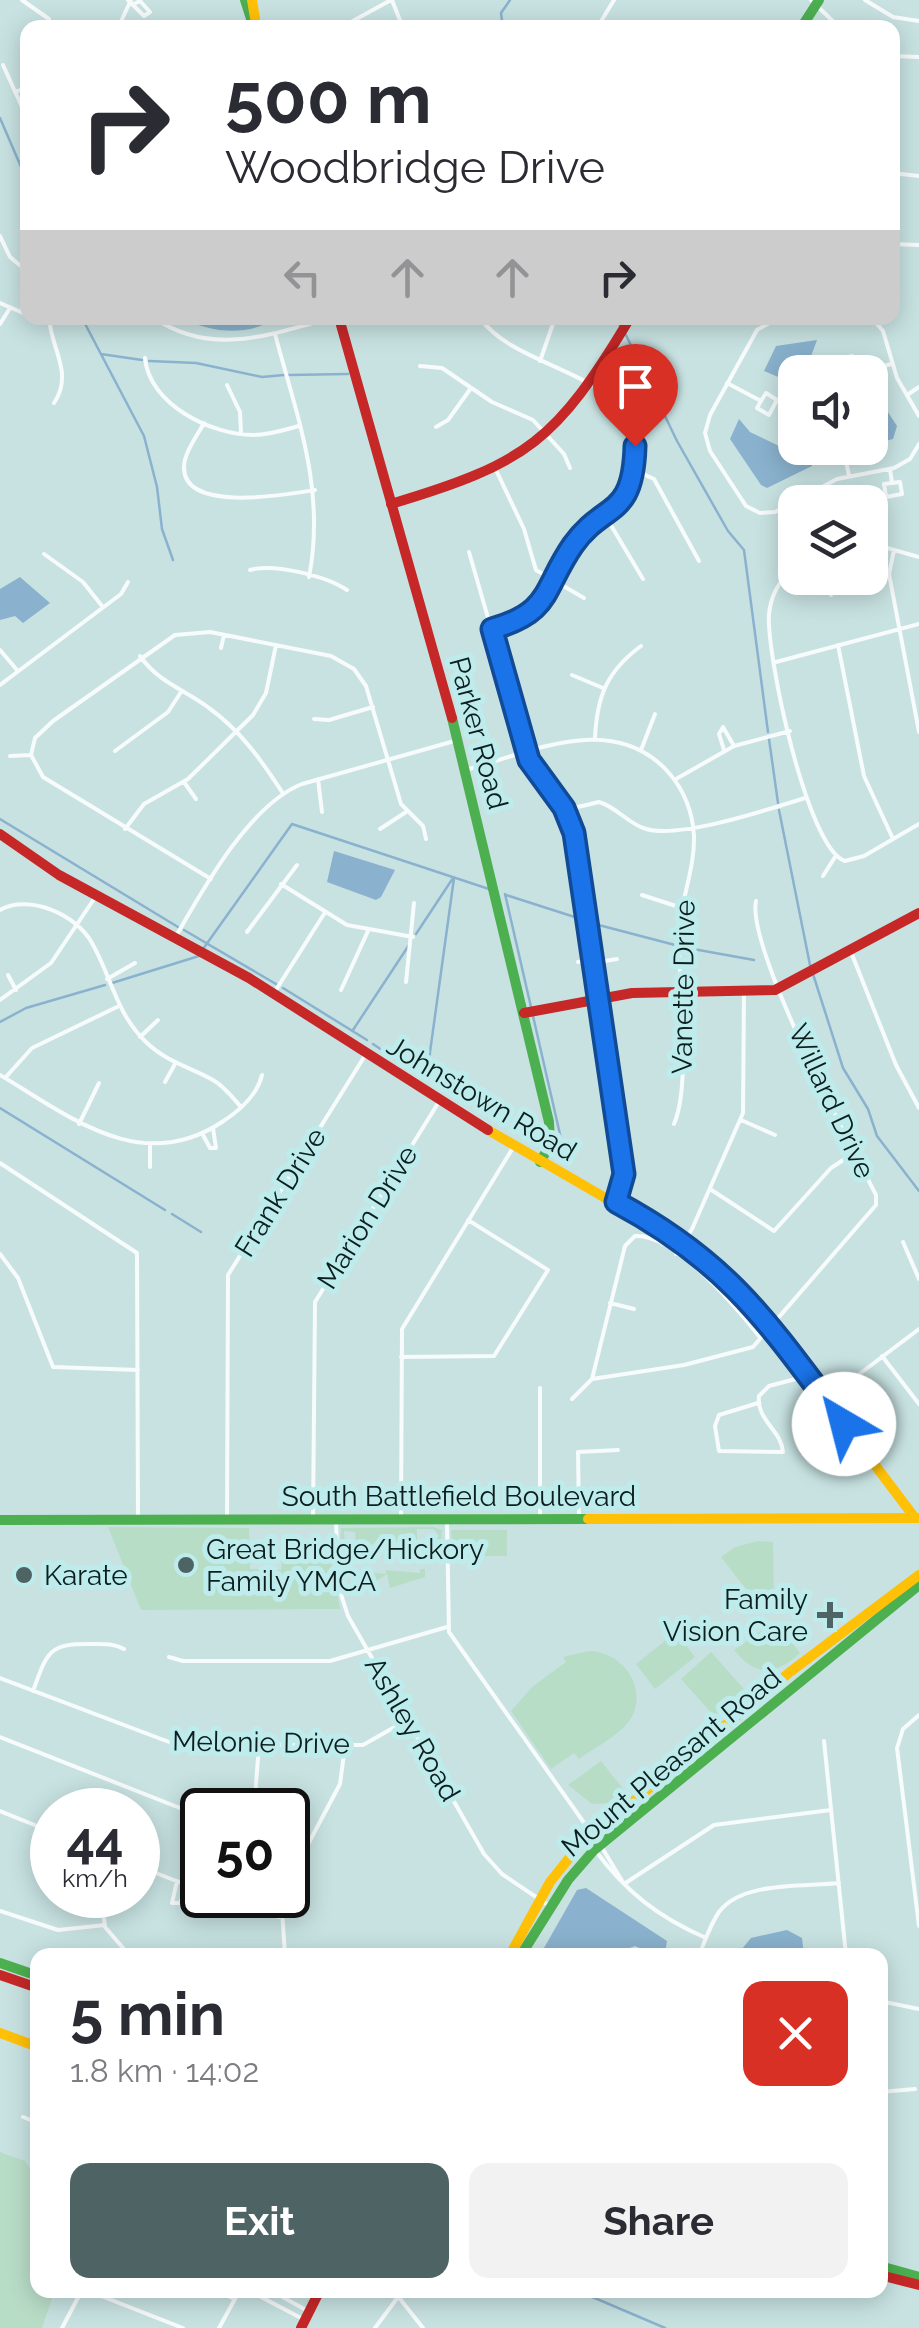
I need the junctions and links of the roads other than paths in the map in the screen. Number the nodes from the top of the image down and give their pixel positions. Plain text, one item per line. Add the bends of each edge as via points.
1 (22, 0) edge
2 (392, 0) edge
3 (865, 0) edge
4 (815, 1) edge
5 (50, 19) dead end
6 (355, 20) edge
7 (833, 20) edge
8 (919, 21) edge
9 (3, 65) dead end
10 (20, 90) edge
11 (15, 92) junction
12 (20, 103) edge
13 (0, 236) edge
14 (20, 265) edge
15 (0, 304) edge
16 (10, 308) junction
17 (20, 312) edge
18 (0, 324) edge
19 (49, 325) edge
20 (167, 325) edge
21 (309, 325) edge
22 (337, 325) edge
23 (487, 325) edge
24 (553, 325) edge
25 (626, 325) edge
26 (766, 325) edge
27 (877, 325) edge
28 (275, 334) junction
29 (146, 358) dead end
30 (540, 361) junction
31 (891, 364) junction
32 (888, 365) edge
33 (420, 366) dead end
34 (727, 383) junction
35 (591, 384) junction
36 (919, 384) edge
37 (228, 385) dead end
38 (471, 388) junction
39 (907, 395) junction
40 (762, 401) dead end
41 (54, 403) dead end
42 (919, 416) edge
43 (204, 423) junction
44 (299, 426) junction
45 (436, 428) dead end
46 (241, 434) junction
47 (548, 436) junction
48 (919, 444) edge
49 (847, 465) edge
50 (570, 468) dead end
51 (890, 469) junction
52 (496, 470) junction
53 (632, 470) junction
54 (849, 476) junction
55 (892, 483) dead end
56 (315, 490) junction
57 (391, 504) junction
58 (606, 518) junction
59 (888, 548) edge
60 (894, 550) junction
61 (469, 552) dead end
62 (44, 554) dead end
63 (919, 557) edge
64 (699, 561) dead end
65 (250, 570) dead end
66 (308, 577) junction
67 (643, 579) dead end
68 (128, 582) dead end
69 (554, 584) junction
70 (778, 586) edge
71 (347, 590) dead end
72 (584, 598) dead end
73 (102, 606) junction
74 (919, 624) edge
75 (492, 629) junction
76 (899, 629) junction
77 (224, 635) junction
78 (276, 645) junction
79 (641, 646) dead end
80 (838, 646) junction
81 (221, 648) dead end
82 (0, 650) edge
83 (140, 656) junction
84 (776, 662) junction
85 (17, 670) junction
86 (572, 675) dead end
87 (0, 685) edge
88 (602, 688) junction
89 (916, 690) edge
90 (180, 692) junction
91 (374, 707) junction
92 (655, 714) dead end
93 (314, 719) dead end
94 (790, 731) junction
95 (236, 732) junction
96 (919, 732) edge
97 (594, 738) junction
98 (458, 740) junction
99 (734, 746) junction
100 (641, 750) junction
101 (724, 750) junction
102 (116, 751) dead end
103 (527, 752) junction
104 (31, 755) junction
105 (10, 756) dead end
106 (388, 759) junction
107 (467, 770) junction
108 (318, 779) junction
109 (675, 780) junction
110 (184, 782) junction
111 (282, 794) junction
112 (805, 798) junction
113 (196, 799) dead end
114 (565, 810) junction
115 (322, 812) dead end
116 (406, 812) junction
117 (919, 824) edge
118 (693, 826) junction
119 (125, 828) junction
120 (380, 829) dead end
121 (0, 834) edge
122 (426, 839) dead end
123 (894, 839) junction
124 (835, 857) junction
125 (297, 865) dead end
126 (823, 876) dead end
127 (211, 879) junction
128 (281, 884) junction
129 (642, 895) dead end
130 (96, 896) junction
131 (756, 901) dead end
132 (414, 903) dead end
133 (679, 906) junction
134 (0, 910) edge
135 (919, 913) edge
136 (324, 914) junction
137 (76, 927) junction
138 (368, 931) junction
139 (246, 932) dead end
140 (413, 936) junction
141 (175, 938) junction
142 (850, 950) junction
143 (618, 960) dead end
144 (593, 961) junction
145 (578, 962) dead end
146 (135, 963) dead end
147 (8, 975) dead end
148 (106, 979) junction
149 (406, 982) dead end
150 (780, 988) junction
151 (16, 990) junction
152 (341, 990) dead end
153 (744, 991) junction
154 (680, 992) junction
155 (274, 993) junction
156 (598, 998) junction
157 (0, 1000) edge
158 (118, 1006) junction
159 (524, 1013) junction
160 (158, 1020) dead end
161 (140, 1037) junction
162 (366, 1054) junction
163 (175, 1064) junction
164 (262, 1075) dead end
165 (3, 1076) edge
166 (165, 1082) dead end
167 (99, 1083) dead end
168 (440, 1100) junction
169 (241, 1107) junction
170 (919, 1108) edge
171 (741, 1120) junction
172 (79, 1124) junction
173 (674, 1124) dead end
174 (213, 1128) junction
175 (202, 1133) junction
176 (774, 1135) dead end
177 (150, 1144) junction
178 (514, 1146) junction
179 (855, 1153) junction
180 (0, 1162) edge
181 (540, 1162) junction
182 (150, 1167) dead end
183 (710, 1189) junction
184 (616, 1202) junction
185 (468, 1220) junction
186 (684, 1241) junction
187 (903, 1242) dead end
188 (0, 1254) edge
189 (676, 1254) junction
190 (919, 1279) edge
191 (610, 1303) junction
192 (634, 1309) dead end
193 (770, 1327) junction
194 (919, 1329) edge
195 (760, 1337) junction
196 (882, 1356) junction
197 (401, 1357) junction
198 (138, 1370) junction
199 (807, 1376) junction
200 (592, 1379) junction
201 (540, 1388) dead end
202 (572, 1399) dead end
203 (826, 1400) junction
204 (758, 1403) junction
205 (919, 1404) edge
206 (618, 1450) dead end
207 (579, 1518) junction
208 (540, 1519) junction
209 (0, 1520) edge
210 (138, 1520) junction
211 (227, 1520) junction
212 (314, 1520) junction
213 (336, 1520) junction
214 (401, 1520) junction
215 (447, 1520) junction
216 (918, 1520) edge
217 (916, 1581) edge
218 (447, 1627) junction
219 (124, 1648) dead end
220 (368, 1652) junction
221 (169, 1657) dead end
222 (0, 1678) edge
223 (33, 1691) junction
224 (919, 1714) edge
225 (408, 1720) junction
226 (0, 1737) edge
227 (824, 1741) dead end
228 (259, 1745) junction
229 (345, 1746) junction
230 (256, 1788) edge
231 (180, 1808) edge
232 (831, 1810) junction
233 (1, 1814) edge
234 (30, 1824) edge
235 (310, 1839) edge
236 (592, 1840) junction
237 (160, 1874) edge
238 (177, 1881) junction
239 (180, 1882) edge
240 (839, 1883) junction
241 (624, 1884) junction
242 (540, 1898) junction
243 (180, 1903) edge
244 (550, 1906) junction
245 (0, 1911) edge
246 (103, 1918) edge
247 (279, 1918) edge
248 (104, 1926) junction
249 (919, 1926) edge
250 (706, 1938) junction
251 (123, 1948) edge
252 (283, 1948) edge
253 (514, 1948) edge
254 (525, 1948) edge
255 (702, 1948) edge
256 (845, 1948) edge
257 (0, 1962) edge
258 (30, 1973) edge
259 (0, 1975) edge
260 (30, 1985) edge
261 (888, 2002) edge
262 (919, 2009) edge
263 (0, 2033) edge
264 (30, 2044) edge
265 (915, 2089) dead end
266 (888, 2091) edge
267 (23, 2117) dead end
268 (30, 2120) edge
269 (888, 2268) edge
270 (919, 2276) edge
271 (888, 2277) edge
272 (919, 2285) edge
273 (79, 2298) edge
274 (105, 2298) edge
275 (231, 2298) edge
276 (266, 2298) edge
277 (282, 2298) edge
278 (397, 2298) edge
279 (399, 2298) edge
280 (234, 2300) joint
281 (308, 2316) edge
282 (62, 2328) edge
283 (184, 2328) edge
284 (219, 2328) edge
285 (375, 2328) edge
286 (423, 2328) edge

1 - 5 street
2 - 6 street
3 - 8 street via 894,17
4 - 7 street
9 - 11 street
10 - 11 street
11 - 12 street
13 - 14 street
15 - 16 street
16 - 17 street
16 - 18 street
19 - 41 street via 64,373
20 - 28 street via 215,341
21 - 28 street
22 - 57 main road, Parker Road
23 - 30 street via 506,344
24 - 30 street
25 - 35 main road
26 - 34 street
27 - 31 street
28 - 44 street
29 - 43 street via 165,398
30 - 35 street
31 - 32 street
31 - 39 street
33 - 38 street via 442,368
34 - 40 street
34 - 54 street via 708,420 706,440 746,506 775,512
35 - 47 main road
35 - 53 street via 629,420
36 - 39 street
37 - 46 street
38 - 45 street
38 - 47 street via 533,420
39 - 42 street
43 - 46 street
43 - 56 street via 184,463 196,489 245,498
44 - 46 street
44 - 56 street
47 - 50 street
47 - 52 main road
48 - 51 street via 910,459
49 - 54 street
51 - 54 street
51 - 55 street
52 - 57 main road
52 - 69 street via 536,570
53 - 58 street via 623,501
53 - 64 street via 658,484
56 - 66 street
57 - 98 main road, Parker Road
58 - 67 street
58 - 69 street via 573,546
59 - 60 street
60 - 63 street
60 - 76 street via 888,571
61 - 75 street
62 - 73 street via 83,582
65 - 66 street
66 - 71 street
68 - 73 street
69 - 72 street
69 - 75 street via 530,615
70 - 84 street via 770,607
73 - 85 street
74 - 76 street
75 - 103 street
76 - 80 street
76 - 89 street
77 - 78 street
77 - 81 street
77 - 83 street via 183,632
78 - 91 street via 346,664 365,682
78 - 95 street via 263,699
79 - 88 street
80 - 84 street
80 - 123 street via 864,776
82 - 85 street
83 - 90 street
83 - 104 street via 42,730
84 - 94 street
85 - 87 street
86 - 88 street
88 - 97 street
89 - 96 street
90 - 95 street
90 - 102 street via 168,712
91 - 93 street
91 - 106 street
92 - 100 street
94 - 99 street
94 - 112 street
95 - 110 street
95 - 111 street
97 - 100 street, Vanette Drive
97 - 103 street, Vanette Drive
98 - 106 street
98 - 107 main road, Parker Road
99 - 101 street
99 - 101 street via 723,726
100 - 109 street, Vanette Drive
101 - 109 street
103 - 107 street, Vanette Drive
103 - 114 street
104 - 105 street
104 - 119 street via 41,776
106 - 108 street
106 - 116 street
107 - 159 main road, Parker Road
108 - 111 street
108 - 115 street
109 - 118 street, Vanette Drive
110 - 113 street
110 - 119 street via 144,804
111 - 127 street
112 - 118 street
112 - 124 street
114 - 118 street via 599,802 648,830
114 - 144 street
116 - 120 street
116 - 122 street via 423,826
117 - 123 street
118 - 133 street, Vanette Drive
119 - 127 street
121 - 130 main road, Johnstown Road
123 - 124 street via 856,860
124 - 126 street
125 - 128 street
127 - 141 street
128 - 136 street
128 - 139 street
129 - 133 street
130 - 137 street
130 - 141 main road, Johnstown Road
131 - 150 street, Willard Drive via 757,928
132 - 140 street
133 - 154 street, Vanette Drive
134 - 137 street via 29,902
135 - 142 main road
136 - 138 street
136 - 155 street
137 - 148 street via 91,940
137 - 151 street via 52,964
138 - 140 street
138 - 152 street
140 - 149 street
141 - 155 main road, Johnstown Road
142 - 150 main road
142 - 170 street
143 - 144 street
144 - 145 street
144 - 156 street
146 - 148 street
147 - 151 street
148 - 158 street
150 - 153 main road
150 - 179 street, Willard Drive
151 - 157 street
153 - 154 main road
153 - 171 street
154 - 156 main road
154 - 173 street, Vanette Drive
155 - 162 main road, Johnstown Road
156 - 159 main road
156 - 184 street via 624,1174
158 - 161 street
158 - 165 street via 32,1048
159 - 181 main road, Parker Road via 551,1134
160 - 161 street
161 - 163 street
162 - 168 main road, Johnstown Road
162 - 211 street, Frank Drive via 228,1276
163 - 166 street
163 - 169 street via 216,1082
164 - 169 street
165 - 172 street
167 - 172 street
168 - 178 main road, Johnstown Road
168 - 212 street, Marion Drive via 315,1302
169 - 174 street
171 - 176 street
171 - 183 street
172 - 177 street via 108,1138
174 - 175 street
174 - 175 street via 216,1148
175 - 177 street
177 - 182 street
178 - 181 main road, Johnstown Road
178 - 185 street
179 - 183 street via 831,1168 774,1231
179 - 193 street, Willard Drive via 876,1205
180 - 198 street via 136,1250
181 - 184 main road, Johnstown Road
183 - 186 street
184 - 186 main road, Johnstown Road
185 - 197 street via 402,1326
185 - 197 street via 548,1270 494,1356
186 - 189 street
186 - 193 main road, Johnstown Road via 731,1280
187 - 190 street
188 - 198 street via 18,1278 53,1367
189 - 191 street via 635,1236 625,1246
189 - 195 street
191 - 192 street
191 - 200 street
193 - 195 street
193 - 199 main road, Johnstown Road
194 - 196 street
195 - 200 street via 740,1352
196 - 203 street
196 - 205 street
197 - 214 street
198 - 210 street
199 - 203 main road, Johnstown Road
199 - 204 street via 769,1386
200 - 202 street
201 - 208 street
203 - 216 main road, Johnstown Road
204 - 204 street via 783,1452 719,1452 719,1415
206 - 207 street via 578,1452
207 - 208 main road, South Battlefield Boulevard
207 - 216 main road, South Battlefield Boulevard
208 - 215 main road, South Battlefield Boulevard
209 - 210 main road, South Battlefield Boulevard
210 - 211 main road, South Battlefield Boulevard
211 - 212 main road, South Battlefield Boulevard
212 - 213 main road, South Battlefield Boulevard
213 - 214 main road, South Battlefield Boulevard
213 - 220 street, Ashley Road via 341,1599
214 - 215 main road, South Battlefield Boulevard
215 - 218 street
217 - 236 main road, Mount Pleasant Road via 790,1672
217 - 236 main road, Mount Pleasant Road via 869,1626
218 - 220 street
218 - 236 street
219 - 223 street via 58,1646
220 - 221 street via 330,1661
220 - 225 street, Ashley Road
222 - 223 street, Melonie Drive
223 - 228 street, Melonie Drive via 167,1743
224 - 249 street via 898,1748
225 - 229 street, Melonie Drive via 372,1742
225 - 242 street, Ashley Road via 488,1860
226 - 231 street
227 - 232 street
228 - 229 street, Melonie Drive
228 - 230 street
229 - 235 street via 343,1778
232 - 240 street
232 - 241 street via 714,1824
233 - 234 street
236 - 241 street
236 - 242 main road, Mount Pleasant Road
236 - 244 main road, Mount Pleasant Road
237 - 238 street
238 - 239 street
238 - 243 street via 172,1903
240 - 250 street via 742,1895 723,1907
240 - 256 street
241 - 250 street via 657,1915
242 - 244 street, Ashley Road
242 - 253 main road, Mount Pleasant Road
244 - 254 main road, Mount Pleasant Road
245 - 248 street via 58,1930
246 - 248 street
247 - 252 street
248 - 251 street
250 - 255 street
257 - 258 main road
259 - 260 main road
261 - 262 street
263 - 264 main road
265 - 266 street
267 - 268 street
269 - 270 main road
271 - 272 main road
273 - 282 street
274 - 283 street
275 - 280 street
276 - 281 street
277 - 281 street
278 - 285 street
279 - 286 street
280 - 284 street

